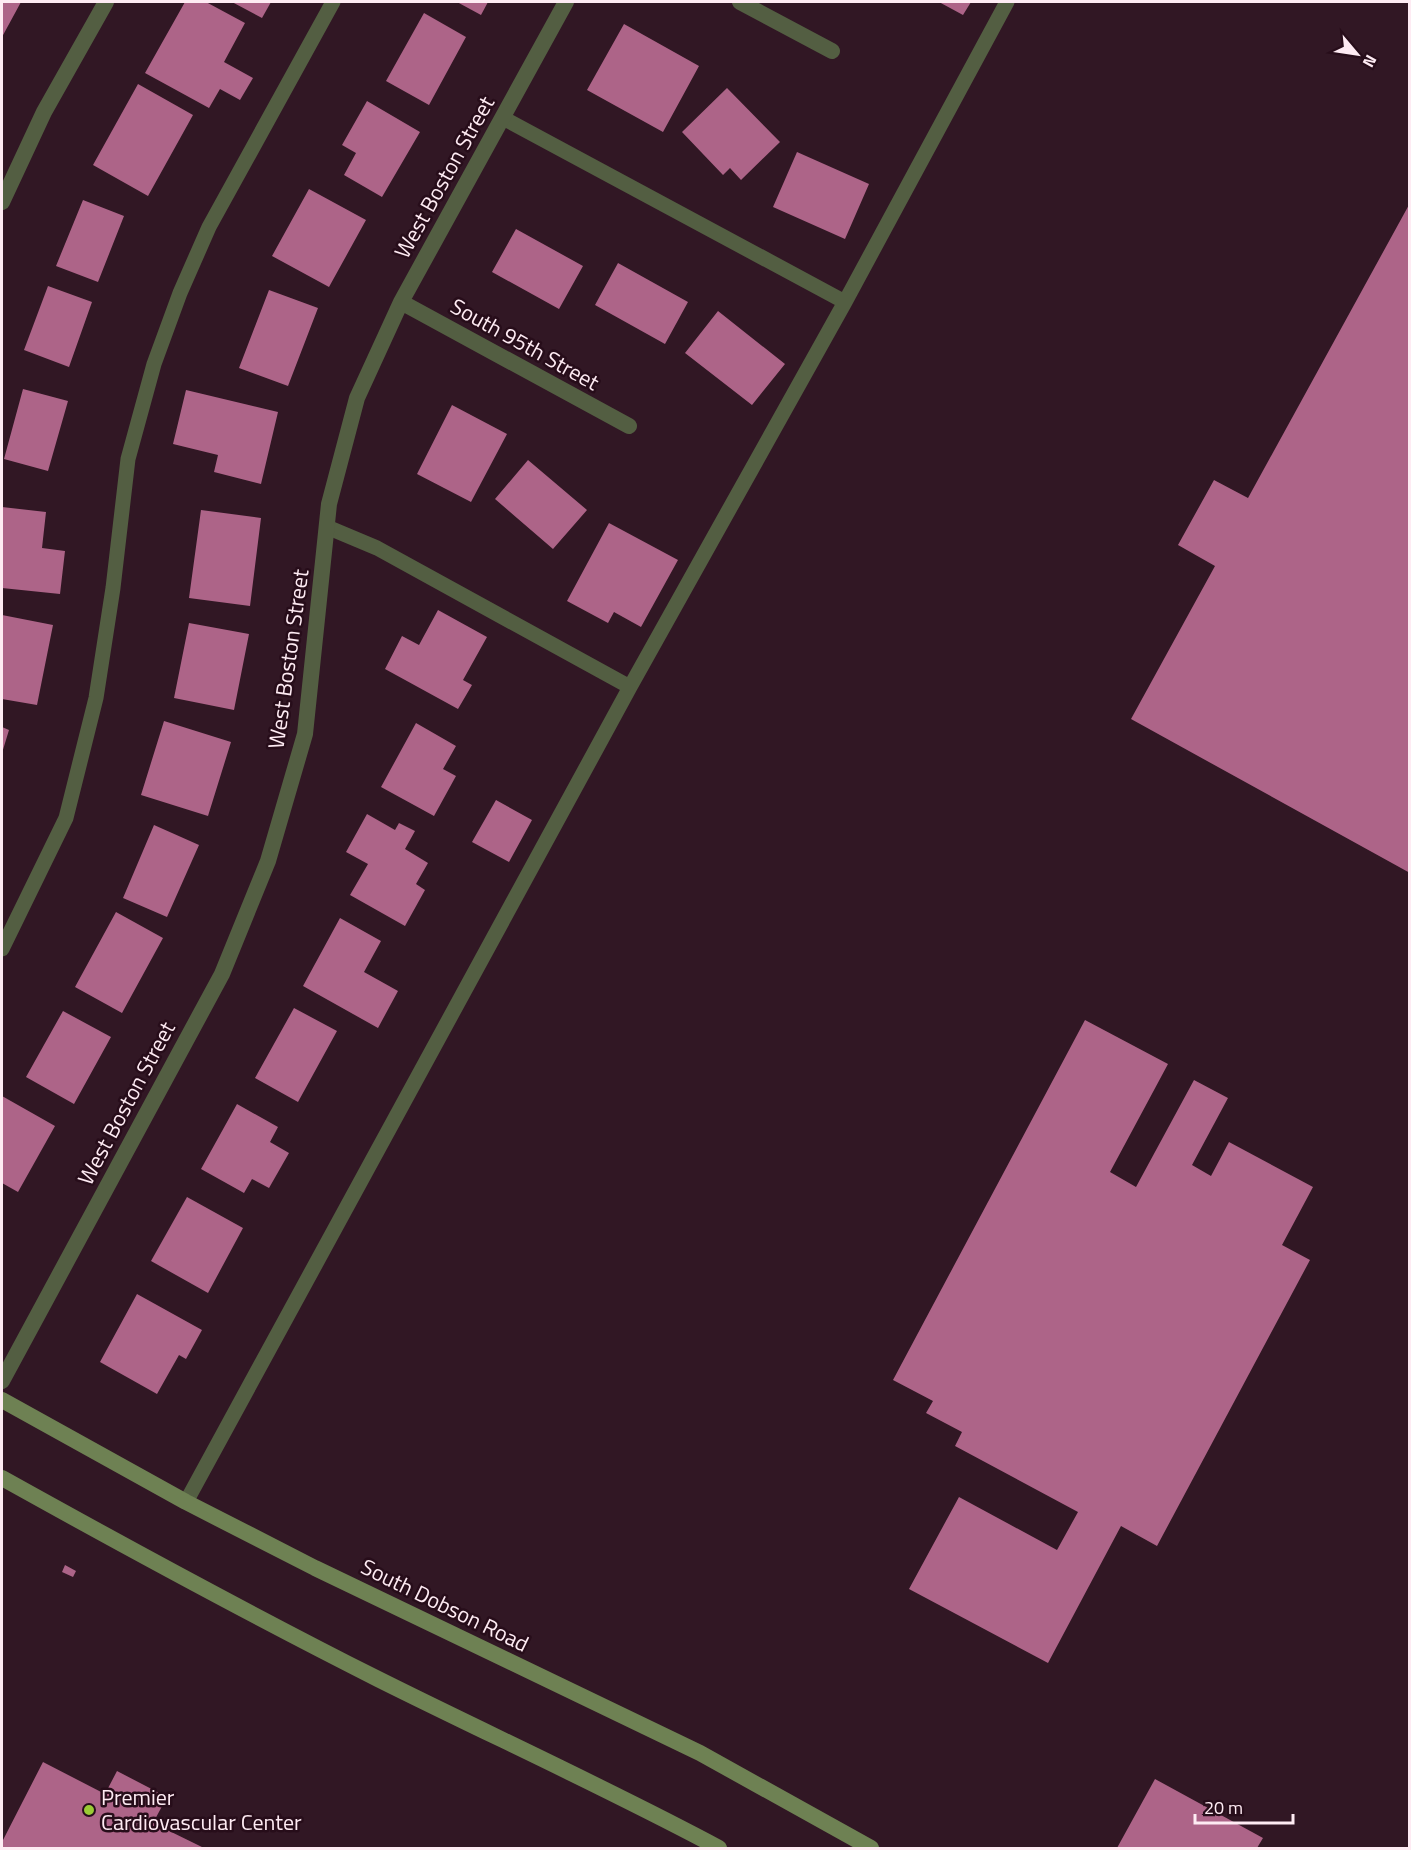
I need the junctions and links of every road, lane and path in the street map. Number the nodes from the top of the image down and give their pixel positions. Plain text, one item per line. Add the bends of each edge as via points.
1 (106, 2) edge
2 (333, 2) edge
3 (567, 2) edge
4 (740, 2) edge
5 (1007, 2) edge
6 (832, 51) dead end
7 (504, 118) junction
8 (2, 202) edge
9 (400, 302) junction
10 (845, 302) junction
11 (629, 426) dead end
12 (327, 527) junction
13 (630, 687) junction
14 (2, 949) edge
15 (2, 1381) edge
16 (2, 1400) edge
17 (2, 1478) edge
18 (186, 1502) junction
19 (719, 1848) edge
20 (871, 1848) edge

1 - 8 street via 44,112
2 - 14 lane via 209,227 154,364 128,459 96,698 66,818
3 - 7 street, West Boston Street
4 - 6 street
5 - 10 lane
7 - 9 street, West Boston Street
7 - 10 lane
9 - 11 street, South 95th Street
9 - 12 street, West Boston Street via 357,398
10 - 13 lane
12 - 13 lane via 377,548
12 - 15 street, West Boston Street via 305,734 268,861 222,974
13 - 18 lane
16 - 18 main road, South Dobson Road
17 - 19 main road via 256,1616
18 - 20 main road, South Dobson Road via 700,1753

